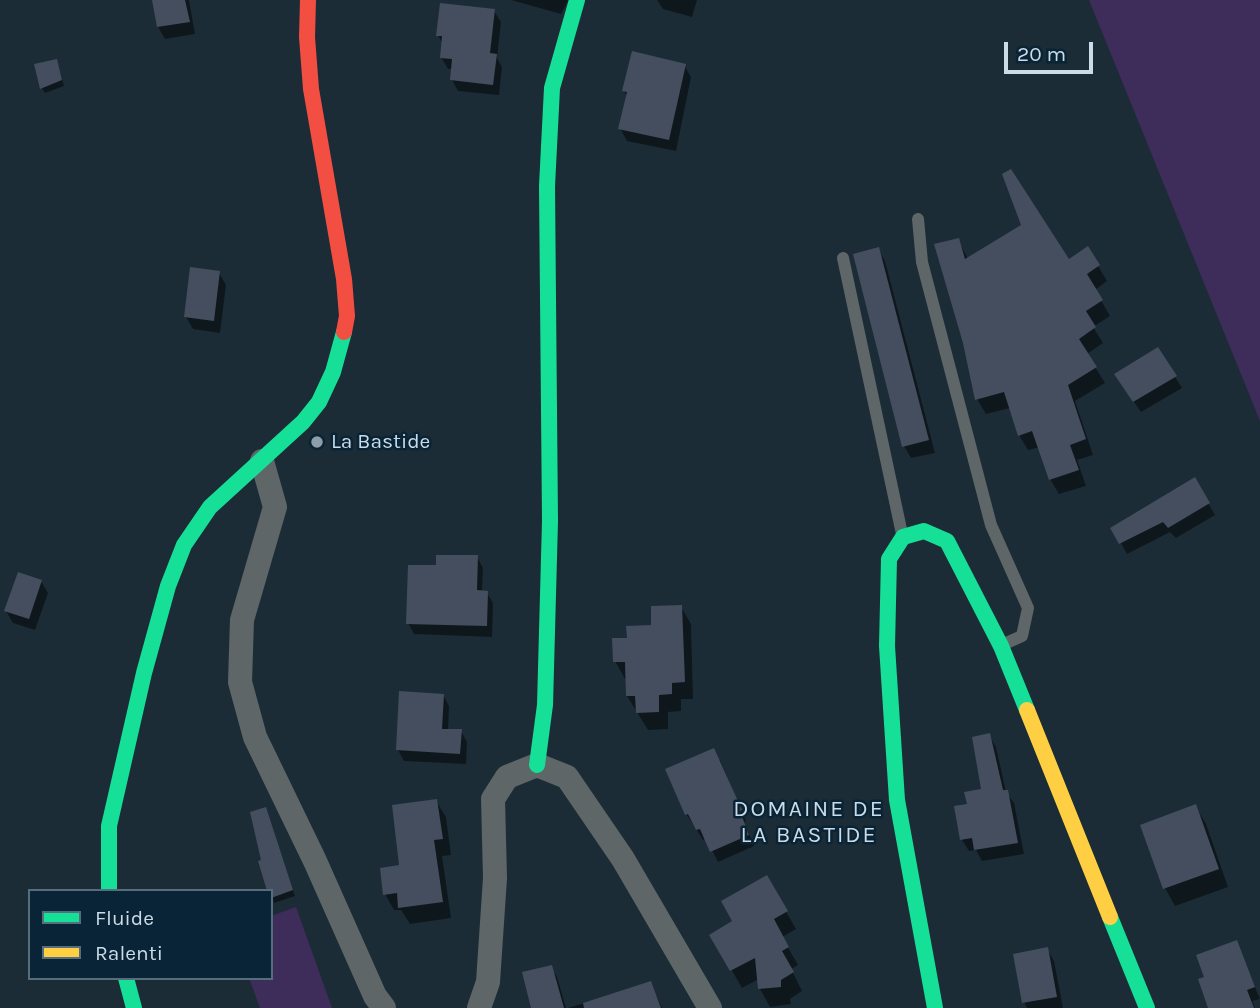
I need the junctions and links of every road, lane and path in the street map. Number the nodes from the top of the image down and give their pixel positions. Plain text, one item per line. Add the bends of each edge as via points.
1 (307, 0) edge
2 (577, 0) edge
3 (918, 219) dead end
4 (843, 258) dead end
5 (262, 461) junction
6 (902, 537) junction
7 (1000, 646) junction
8 (537, 765) junction
9 (109, 889) edge
10 (127, 980) edge
11 (134, 1008) edge
12 (384, 1008) edge
13 (479, 1008) edge
14 (710, 1008) edge
15 (935, 1008) edge
16 (1147, 1008) edge

1 - 5 street via 311,89 344,279 346,316 333,372 319,402
2 - 8 street via 552,88 547,186 550,521 545,705
3 - 7 lane via 922,262 991,525 1028,608 1022,636
4 - 6 lane
5 - 9 street via 210,507 184,545 168,586 109,826
5 - 12 street via 275,507 242,620 240,682 255,737
6 - 7 street via 924,531 947,541
6 - 15 street via 890,559 887,646 897,800
7 - 16 street
8 - 13 street via 507,777 493,799 495,878 488,982
8 - 14 street via 567,777 623,859
10 - 11 street

